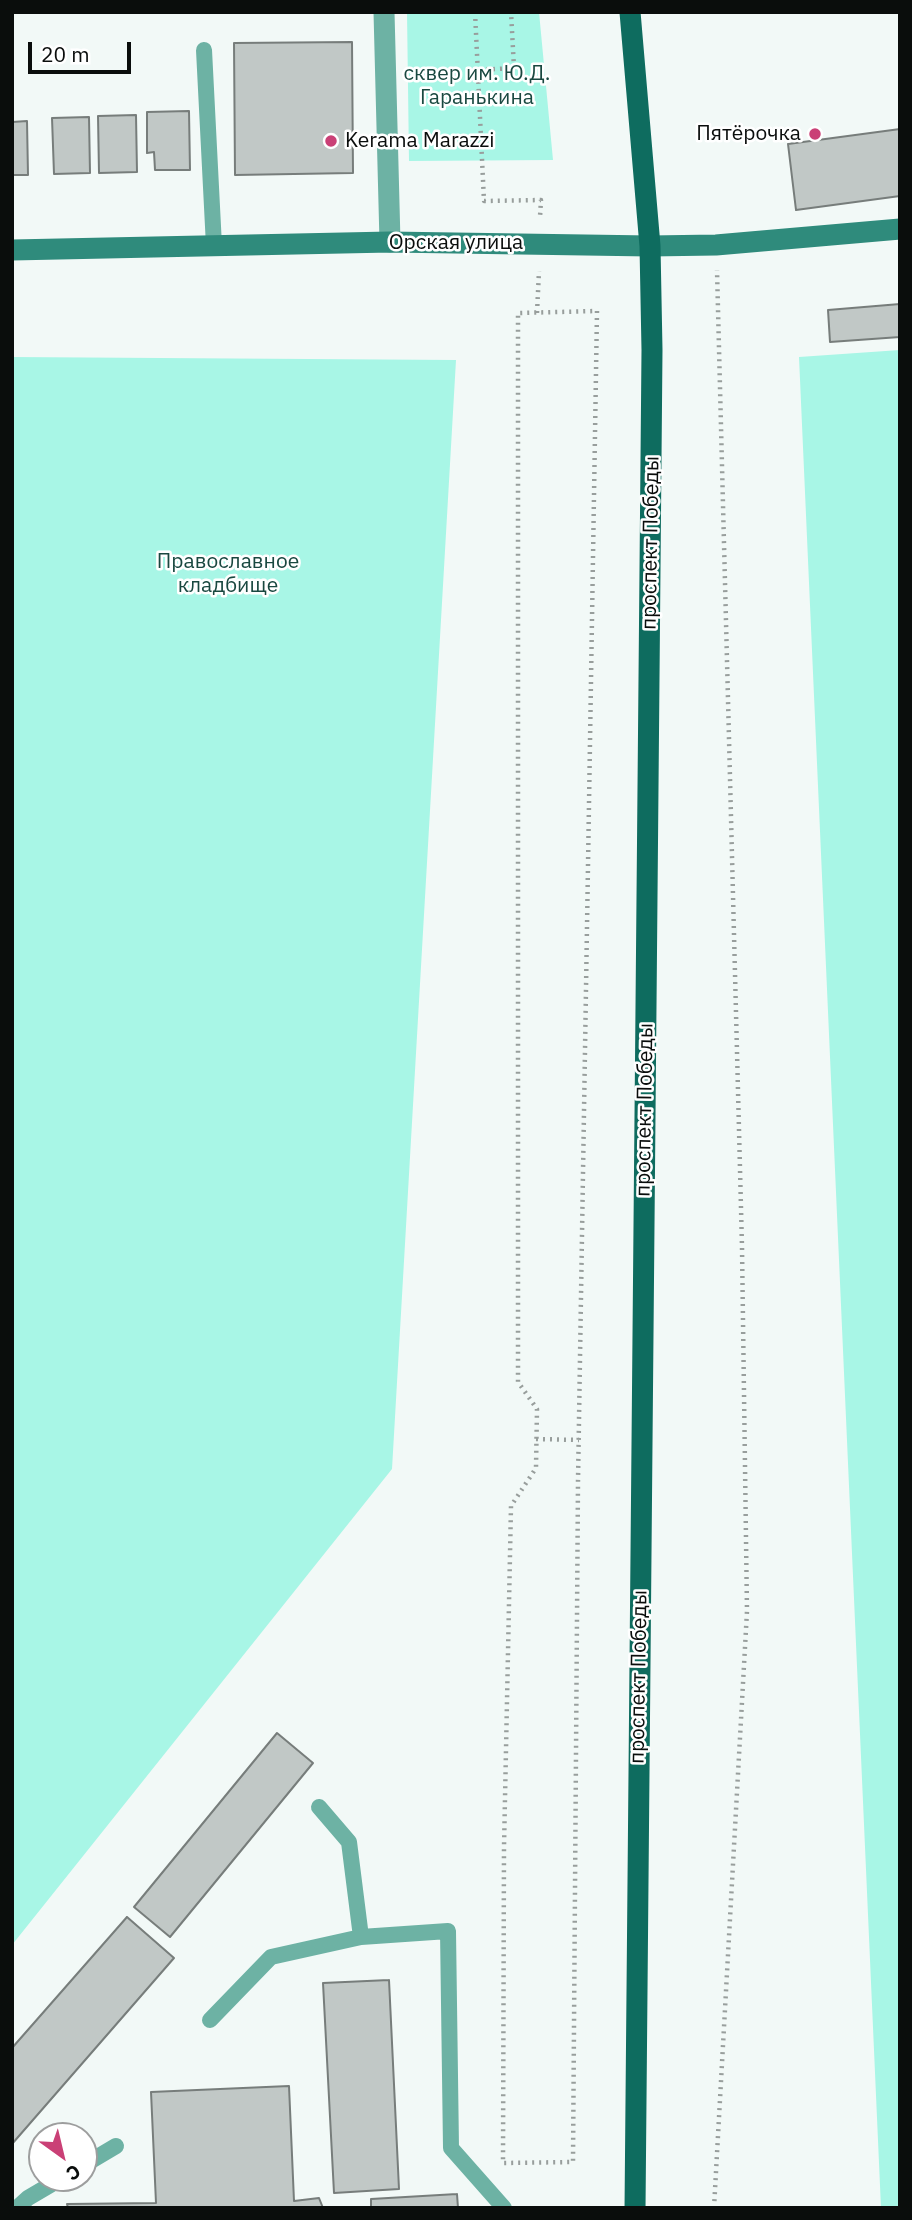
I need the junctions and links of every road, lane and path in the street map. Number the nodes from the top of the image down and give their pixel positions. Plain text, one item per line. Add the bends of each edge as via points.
1 (384, 12) edge
2 (476, 12) edge
3 (511, 12) edge
4 (630, 12) edge
5 (204, 50) dead end
6 (478, 70) junction
7 (541, 200) dead end
8 (900, 229) edge
9 (390, 242) junction
10 (716, 245) junction
11 (214, 246) junction
12 (650, 246) junction
13 (12, 250) edge
14 (536, 1439) junction
15 (579, 1440) junction
16 (319, 1807) dead end
17 (361, 1937) junction
18 (210, 2020) dead end
19 (116, 2146) dead end
20 (98, 2157) edge
21 (38, 2192) edge
22 (17, 2208) edge
23 (504, 2208) edge
24 (635, 2208) edge
25 (714, 2208) edge

1 - 9 street
2 - 6 path
3 - 6 path via 514,68
4 - 12 main road, проспект Победы
5 - 11 lane
6 - 7 path via 484,201
8 - 10 main road, Орская улица
9 - 11 main road, Орская улица
9 - 12 main road, Орская улица
10 - 12 main road, Орская улица
10 - 25 path via 743,1247 747,1611
11 - 13 main road, Орская улица
12 - 24 main road, проспект Победы via 653,350
14 - 15 path
14 - 15 path via 536,1468 511,1506 503,2163 573,2162
14 - 15 path via 537,1409 518,1382 518,313 597,311
16 - 17 lane via 349,1842
17 - 18 lane via 271,1957
17 - 23 lane via 448,1931 451,2148
19 - 20 lane
21 - 22 lane

